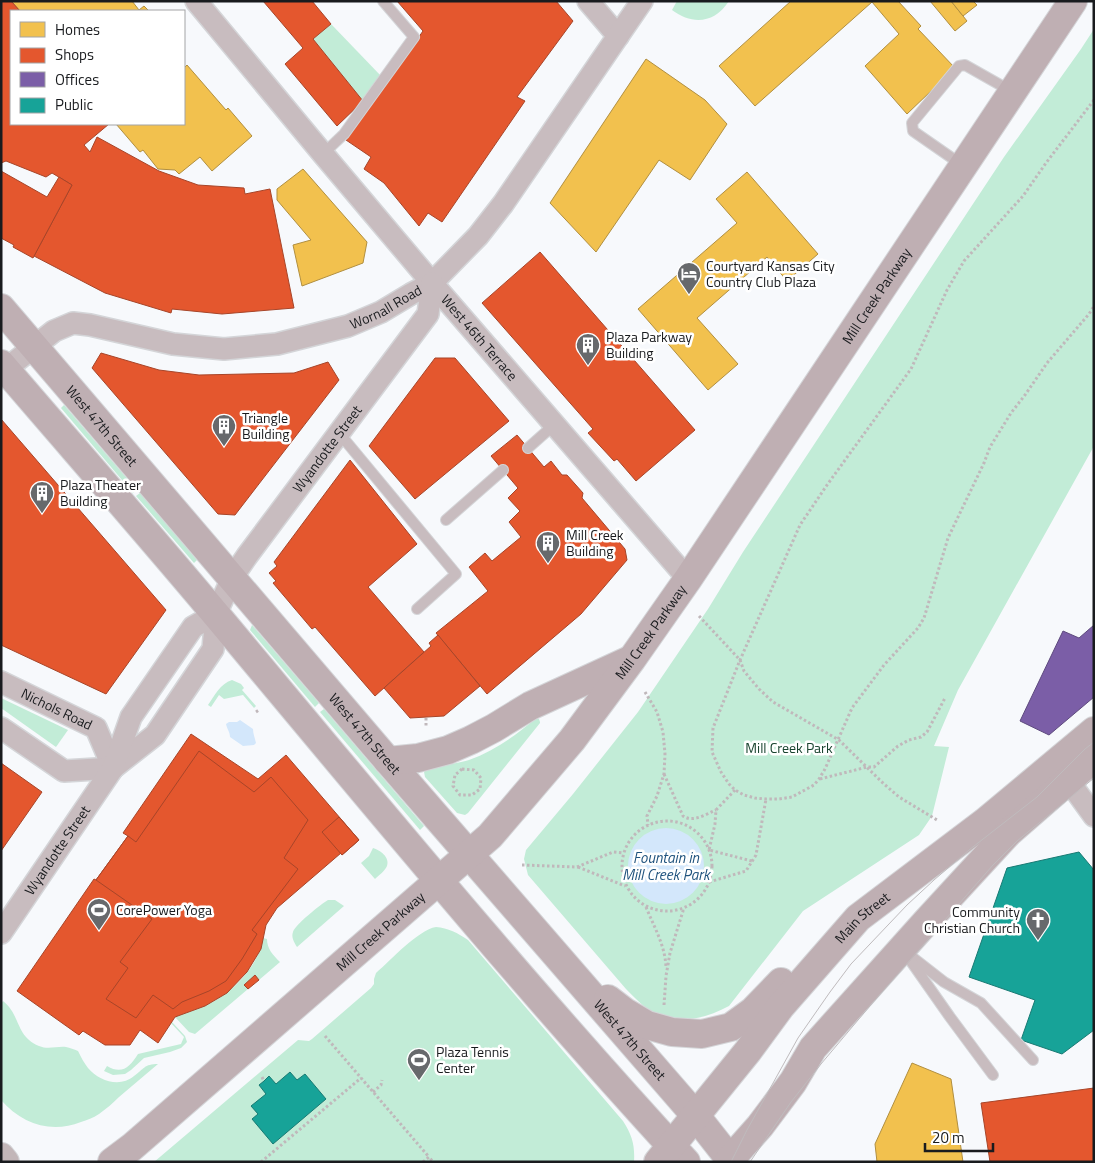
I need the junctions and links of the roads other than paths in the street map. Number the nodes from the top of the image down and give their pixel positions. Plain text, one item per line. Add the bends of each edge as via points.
1 (196, 1) edge
2 (383, 1) edge
3 (588, 1) edge
4 (642, 1) edge
5 (1072, 1) edge
6 (618, 36) junction
7 (1012, 91) junction
8 (323, 154) junction
9 (963, 166) junction
10 (432, 283) junction
11 (1, 308) edge
12 (35, 346) junction
13 (4, 367) edge
14 (555, 424) junction
15 (339, 433) junction
16 (528, 448) dead end
17 (503, 470) dead end
18 (446, 520) dead end
19 (232, 578) junction
20 (688, 579) junction
21 (417, 609) dead end
22 (216, 614) junction
23 (632, 659) junction
24 (1, 682) edge
25 (1, 728) edge
26 (1094, 731) edge
27 (1094, 758) edge
28 (388, 761) junction
29 (113, 768) junction
30 (1068, 780) junction
31 (1094, 816) edge
32 (469, 855) junction
33 (438, 881) junction
34 (858, 918) junction
35 (1, 933) edge
36 (902, 949) junction
37 (571, 972) junction
38 (1033, 1060) dead end
39 (994, 1075) dead end
40 (695, 1115) junction
41 (671, 1156) edge
42 (1, 1157) edge
43 (735, 1159) edge
44 (5, 1162) edge
45 (112, 1162) edge

1 - 8 street, West 46th Terrace
2 - 8 lane via 414,37 344,134
3 - 6 street
4 - 6 street, Wornall Road
5 - 7 main road, Mill Creek Parkway
6 - 10 street, Wornall Road via 503,204 478,236
7 - 9 main road, Mill Creek Parkway
7 - 9 lane via 966,65 959,66 912,123 913,131
8 - 10 street, West 46th Terrace
9 - 20 main road, Mill Creek Parkway
10 - 12 street, Wornall Road via 381,312 348,326 277,344 224,349 173,344 73,323 54,331
10 - 14 street, West 46th Terrace
10 - 15 street, Wyandotte Street via 428,314
11 - 12 main road, West 47th Street
12 - 13 street, Wornall Road
12 - 19 main road, West 47th Street
13 - 22 main road
14 - 16 lane
14 - 20 street, West 46th Terrace
15 - 19 street, Wyandotte Street
15 - 21 lane via 456,574
17 - 18 lane
19 - 22 street, Wyandotte Street
19 - 28 main road, West 47th Street
20 - 23 main road, Mill Creek Parkway
22 - 29 street, Wyandotte Street via 193,627 131,717
22 - 29 street, Wyandotte Street via 213,649 155,735
22 - 33 main road
23 - 28 main road via 530,706 448,750
23 - 32 main road, Mill Creek Parkway via 572,740 490,836
24 - 29 street, Nichols Road via 96,728
25 - 29 street via 64,771
26 - 34 main road, Main Street via 985,822
27 - 30 main road
28 - 32 main road, West 47th Street
29 - 35 street, Wyandotte Street
30 - 31 street
30 - 36 main road via 1008,833
32 - 33 main road, Mill Creek Parkway
32 - 37 main road, West 47th Street
33 - 41 main road
33 - 45 main road, Mill Creek Parkway
34 - 37 main road via 824,937 753,1011 731,1027 702,1034 672,1032 647,1025
34 - 40 main road, Main Street via 781,1006
36 - 38 lane via 944,982 981,1003
36 - 39 lane
36 - 43 main road via 813,1048 793,1082
37 - 40 main road, West 47th Street
40 - 41 main road, Main Street
40 - 43 main road, West 47th Street
42 - 44 highway

